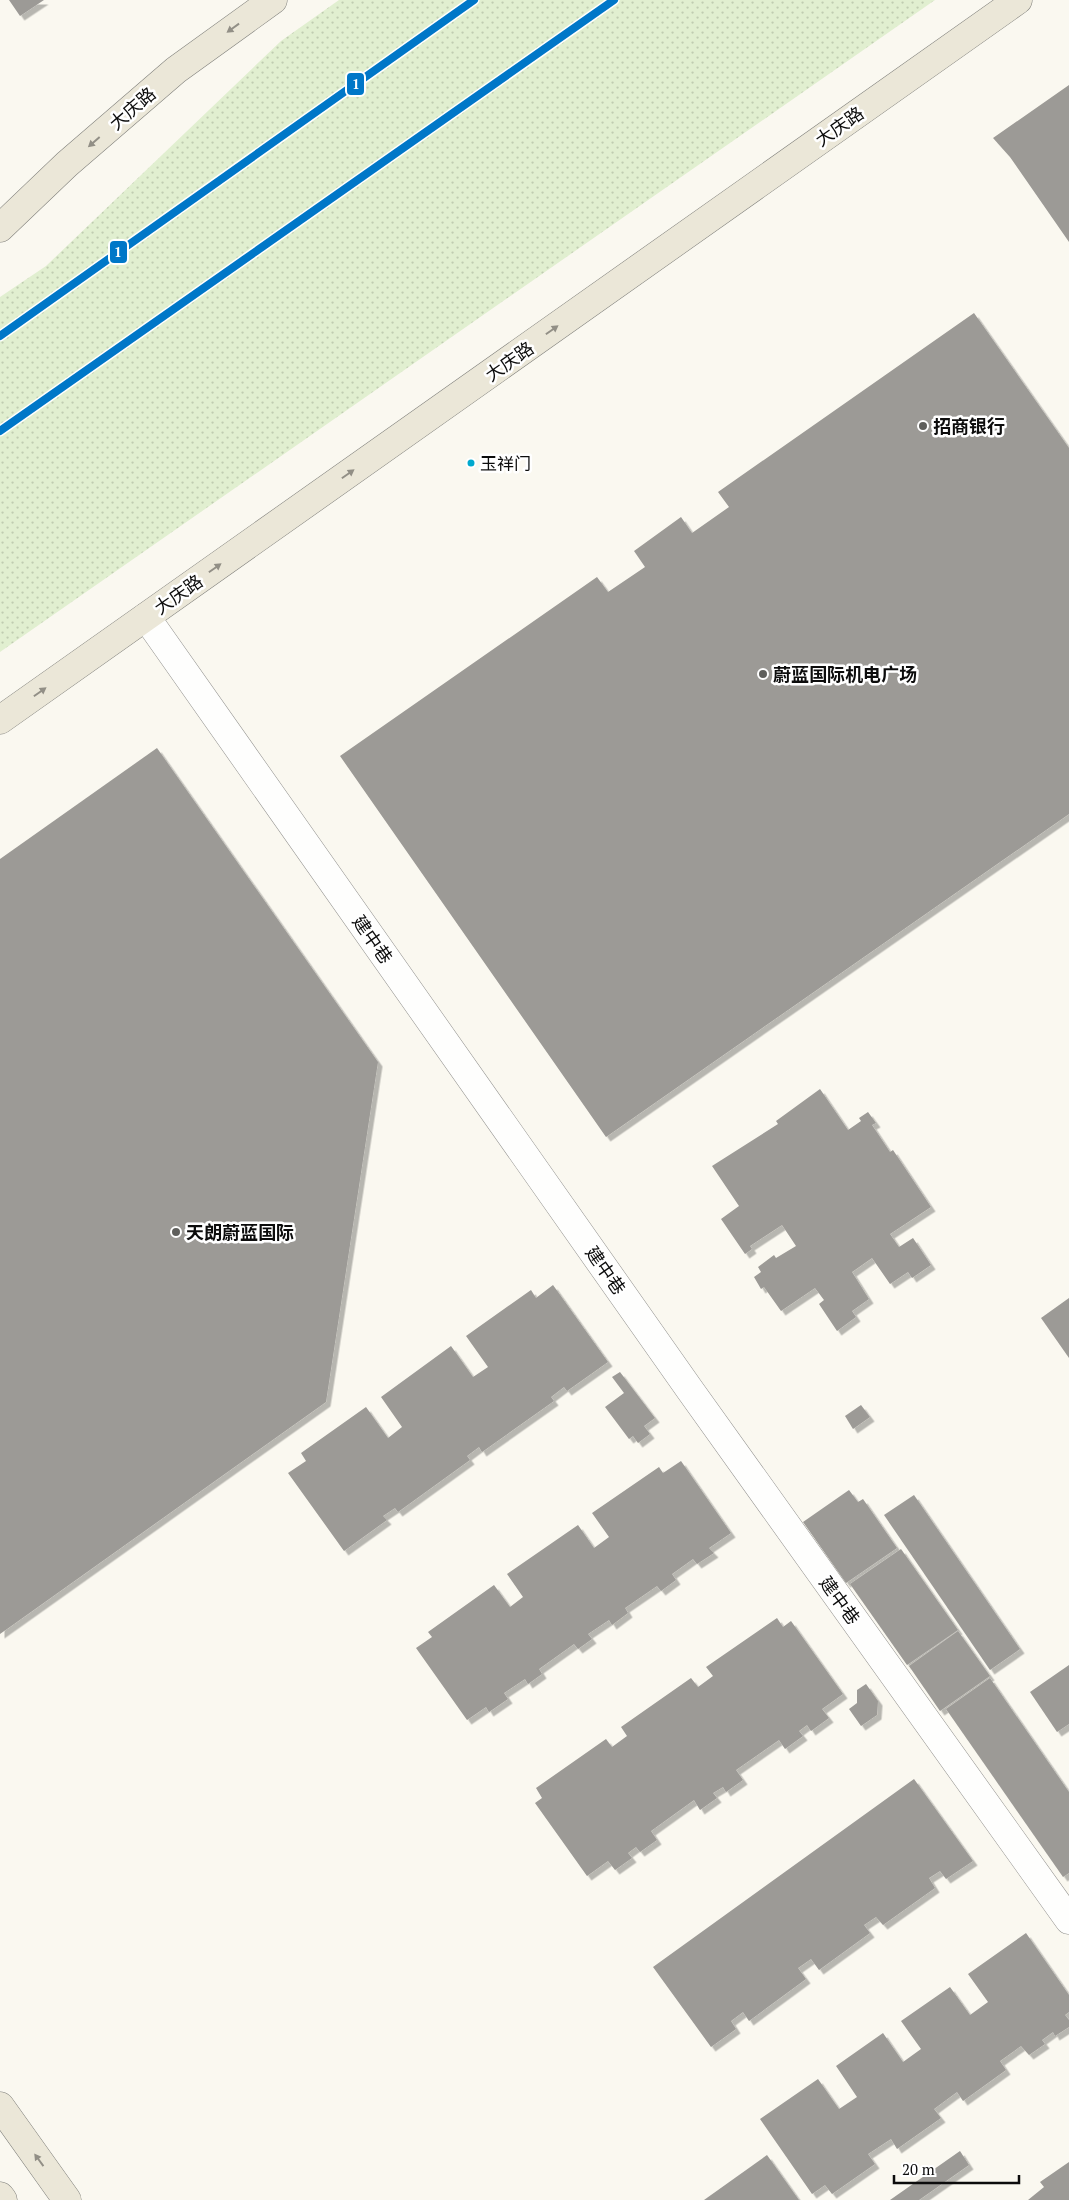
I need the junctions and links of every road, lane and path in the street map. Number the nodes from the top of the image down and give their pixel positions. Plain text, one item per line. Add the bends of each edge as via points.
1 (273, 0) edge
2 (1018, 0) edge
3 (0, 228) edge
4 (146, 617) junction
5 (0, 720) edge
6 (1069, 1920) edge
7 (0, 2106) edge
8 (0, 2196) edge
9 (2, 2200) edge
10 (67, 2200) edge

1 -> 3 main road, 大庆路 via 176,70 67,164
4 -> 2 main road, 大庆路
5 -> 4 main road, 大庆路
4 - 6 street, 建中巷 via 690,1390
10 -> 7 main road
8 - 9 main road

